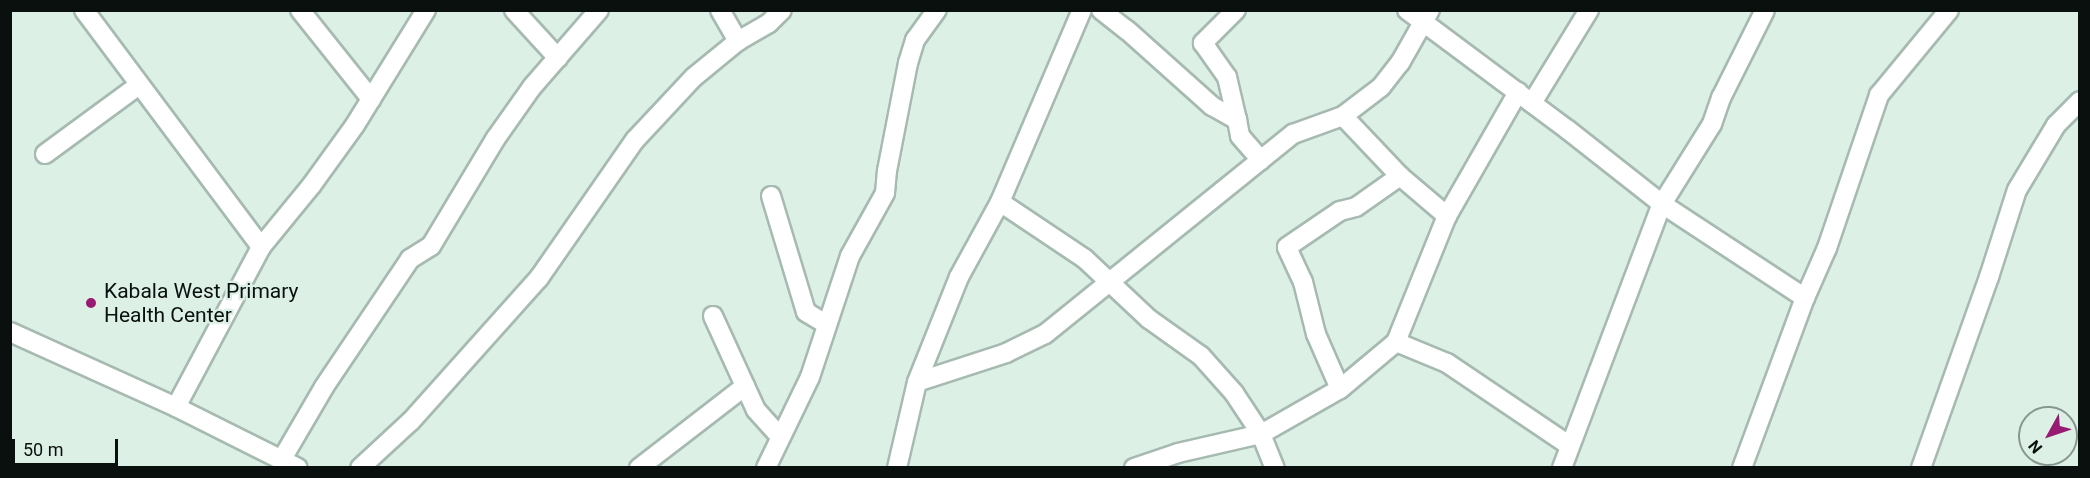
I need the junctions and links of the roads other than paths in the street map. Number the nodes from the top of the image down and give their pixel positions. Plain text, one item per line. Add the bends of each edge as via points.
1 (84, 10) edge
2 (300, 10) edge
3 (426, 10) edge
4 (514, 10) edge
5 (599, 10) edge
6 (720, 10) edge
7 (782, 10) edge
8 (937, 10) edge
9 (1082, 10) edge
10 (1101, 10) edge
11 (1236, 10) edge
12 (1407, 10) edge
13 (1589, 10) edge
14 (1765, 10) edge
15 (1949, 10) edge
16 (1426, 16) edge
17 (738, 41) junction
18 (558, 58) junction
19 (139, 85) junction
20 (1525, 98) junction
21 (371, 99) junction
22 (2079, 101) edge
23 (1342, 116) junction
24 (1237, 120) junction
25 (45, 154) dead end
26 (1261, 160) junction
27 (1400, 176) junction
28 (771, 196) dead end
29 (1000, 202) junction
30 (1662, 204) junction
31 (1447, 216) junction
32 (261, 247) junction
33 (1110, 282) junction
34 (1805, 298) junction
35 (713, 316) dead end
36 (826, 324) junction
37 (10, 332) edge
38 (1396, 342) junction
39 (917, 382) junction
40 (745, 386) junction
41 (1340, 389) junction
42 (176, 407) junction
43 (1261, 434) junction
44 (780, 437) junction
45 (1570, 446) junction
46 (282, 459) junction
47 (298, 468) edge
48 (360, 468) edge
49 (639, 468) edge
50 (766, 468) edge
51 (897, 468) edge
52 (1134, 468) edge
53 (1275, 468) edge
54 (1562, 468) edge
55 (1742, 468) edge
56 (1921, 468) edge

1 - 19 street
2 - 21 street
3 - 21 street
4 - 18 street
5 - 18 street
6 - 17 street
7 - 17 street
8 - 36 street via 915,40 908,63 885,193 850,256
9 - 29 street
10 - 24 street via 1212,106
11 - 24 street via 1203,43 1227,77
12 - 16 street
13 - 20 street
14 - 30 street via 1720,98 1712,124
15 - 34 street via 1879,95 1827,248
16 - 20 street via 1468,58
16 - 23 street via 1400,63 1381,87
17 - 48 street via 694,77 635,140 539,278 411,421
18 - 46 street via 496,138 432,246 410,259 378,305
19 - 25 street
19 - 32 street
20 - 30 street
20 - 31 street
21 - 32 street via 311,186
22 - 56 street via 2056,126 2017,190
23 - 26 street via 1293,134
23 - 27 street
24 - 26 street via 1240,136
26 - 33 street
27 - 31 street
27 - 41 street via 1287,247 1303,282 1316,334
28 - 36 street via 806,312
29 - 33 street via 1058,239
29 - 39 street via 959,277
30 - 34 street
30 - 45 street
31 - 38 street
32 - 42 street
33 - 39 street via 1045,334 1006,353
33 - 43 street via 1149,319 1201,356 1234,393
34 - 55 street
35 - 40 street
36 - 44 street via 810,377
37 - 42 street
38 - 41 street
38 - 45 street via 1447,363
39 - 51 street
40 - 44 street via 756,410
40 - 49 street
41 - 43 street
42 - 46 street
43 - 52 street via 1178,453
43 - 53 street
44 - 50 street
45 - 54 street
46 - 47 street

